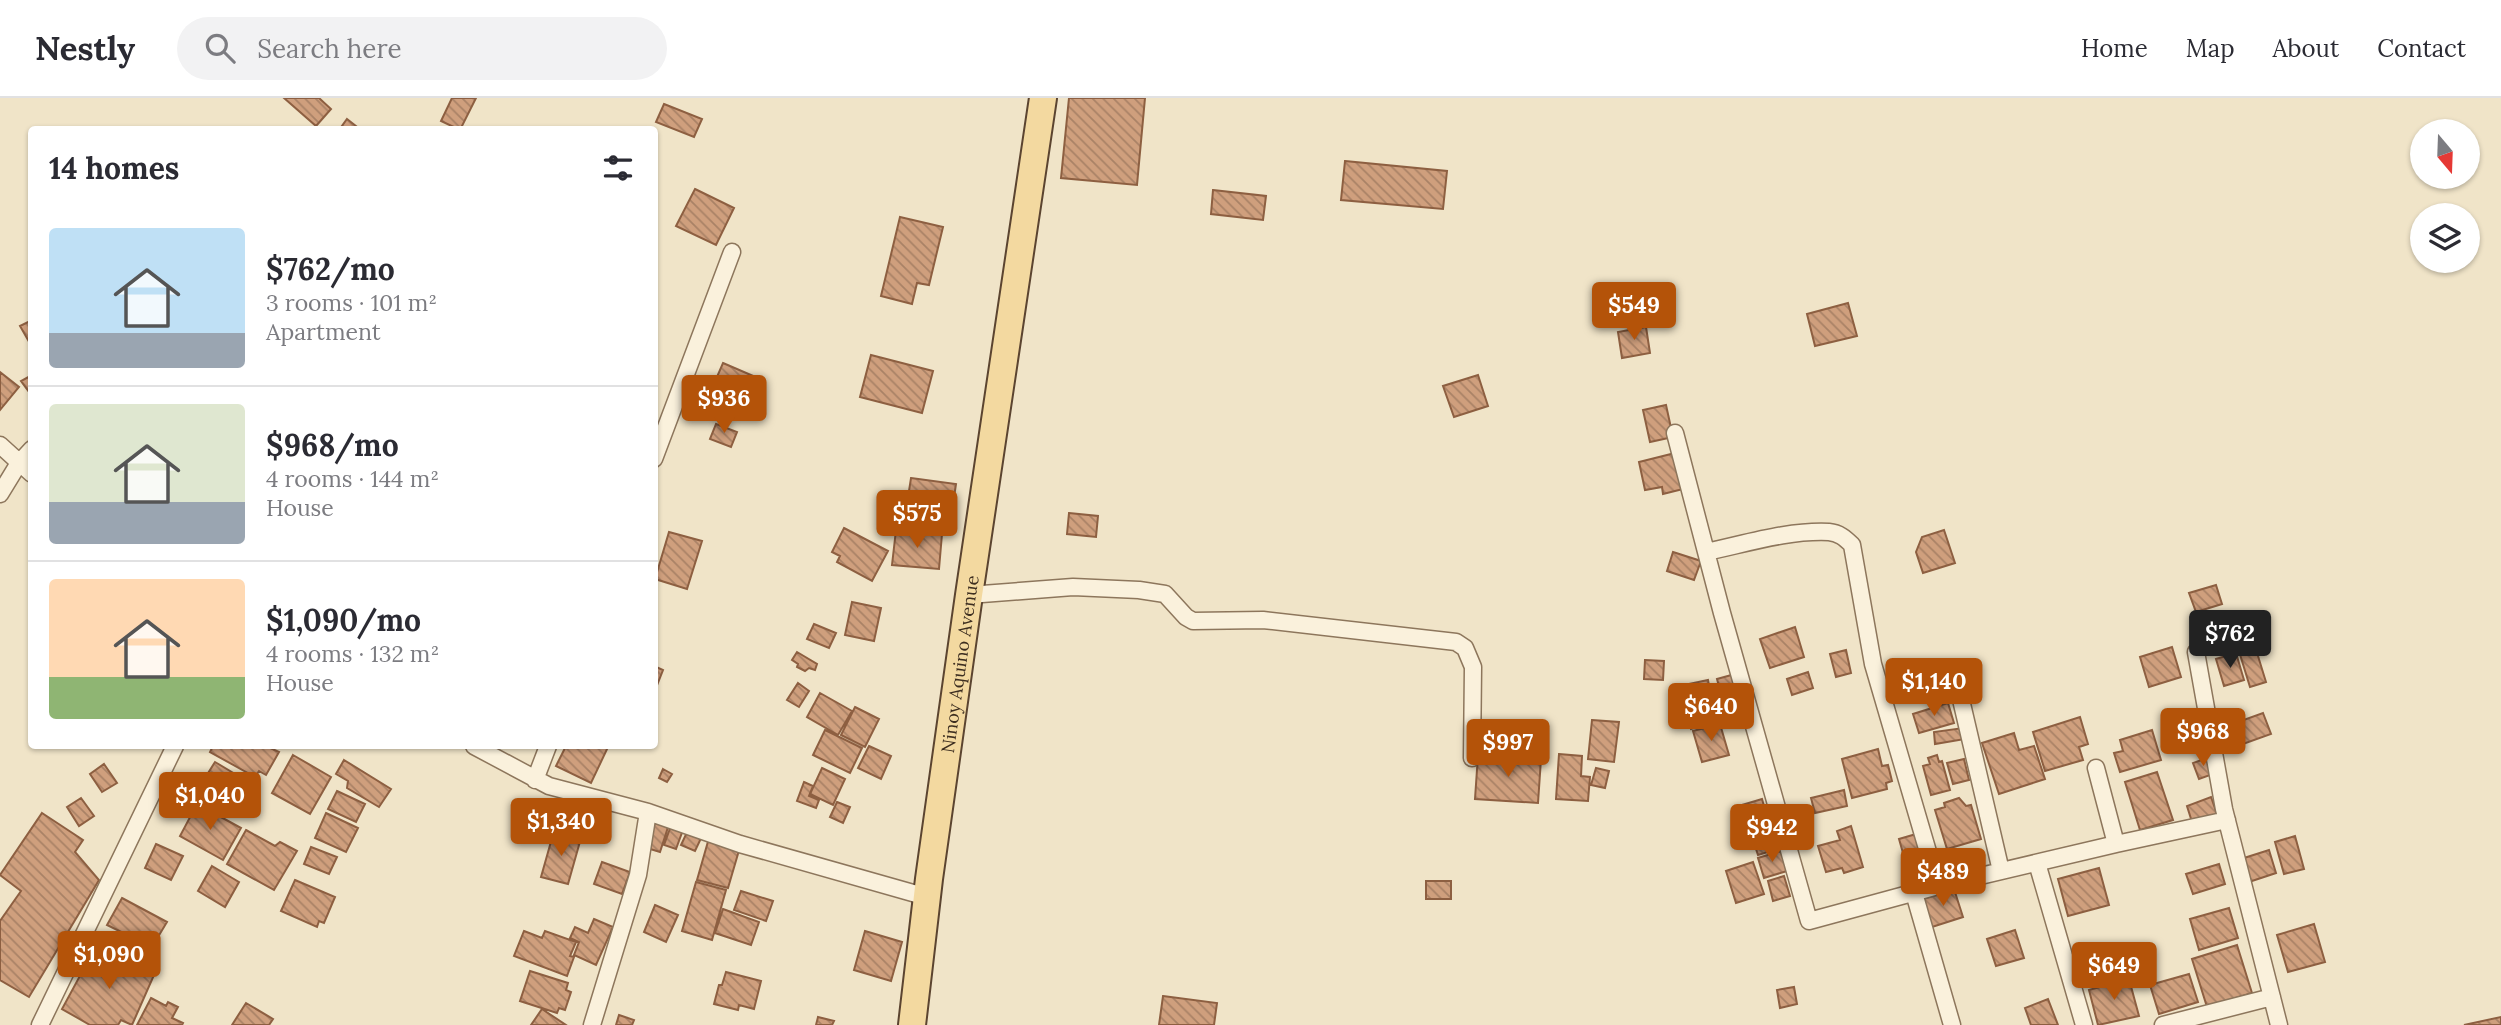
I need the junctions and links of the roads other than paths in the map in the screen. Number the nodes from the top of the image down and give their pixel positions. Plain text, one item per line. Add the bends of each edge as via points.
1 (1043, 98) edge
2 (732, 252) dead end
3 (1675, 433) dead end
4 (0, 445) edge
5 (658, 448) edge
6 (25, 469) edge
7 (0, 494) edge
8 (1706, 552) junction
9 (969, 595) junction
10 (2196, 652) dead end
11 (1959, 691) dead end
12 (174, 749) edge
13 (479, 749) edge
14 (547, 749) edge
15 (1472, 758) dead end
16 (2096, 768) dead end
17 (535, 780) junction
18 (648, 812) junction
19 (2227, 820) junction
20 (2116, 844) junction
21 (2037, 863) junction
22 (2001, 871) junction
23 (1938, 886) junction
24 (1914, 893) junction
25 (927, 897) junction
26 (2272, 997) junction
27 (40, 1025) edge
28 (592, 1025) edge
29 (912, 1025) edge
30 (1952, 1025) edge
31 (2084, 1025) edge
32 (2163, 1025) edge
33 (2279, 1025) edge

1 - 9 main road, Ninoy Aquino Avenue
2 - 5 street
3 - 8 street
4 - 6 street
6 - 7 street
8 - 23 street via 1831,532 1852,545 1873,664
8 - 24 street via 1809,921
9 - 15 street via 1073,587 1139,590 1165,594 1193,621 1263,620 1456,642 1465,648 1473,667
9 - 25 main road, Ninoy Aquino Avenue
10 - 19 street
11 - 22 street
12 - 27 street
13 - 17 street
14 - 17 street
16 - 20 street
17 - 18 street
18 - 25 street via 740,844
18 - 28 street via 638,875
19 - 20 street
19 - 26 street
20 - 21 street
21 - 22 street
21 - 31 street
22 - 23 street
23 - 24 street
24 - 30 street
25 - 29 main road, Ninoy Aquino Avenue
26 - 32 street
26 - 33 street

